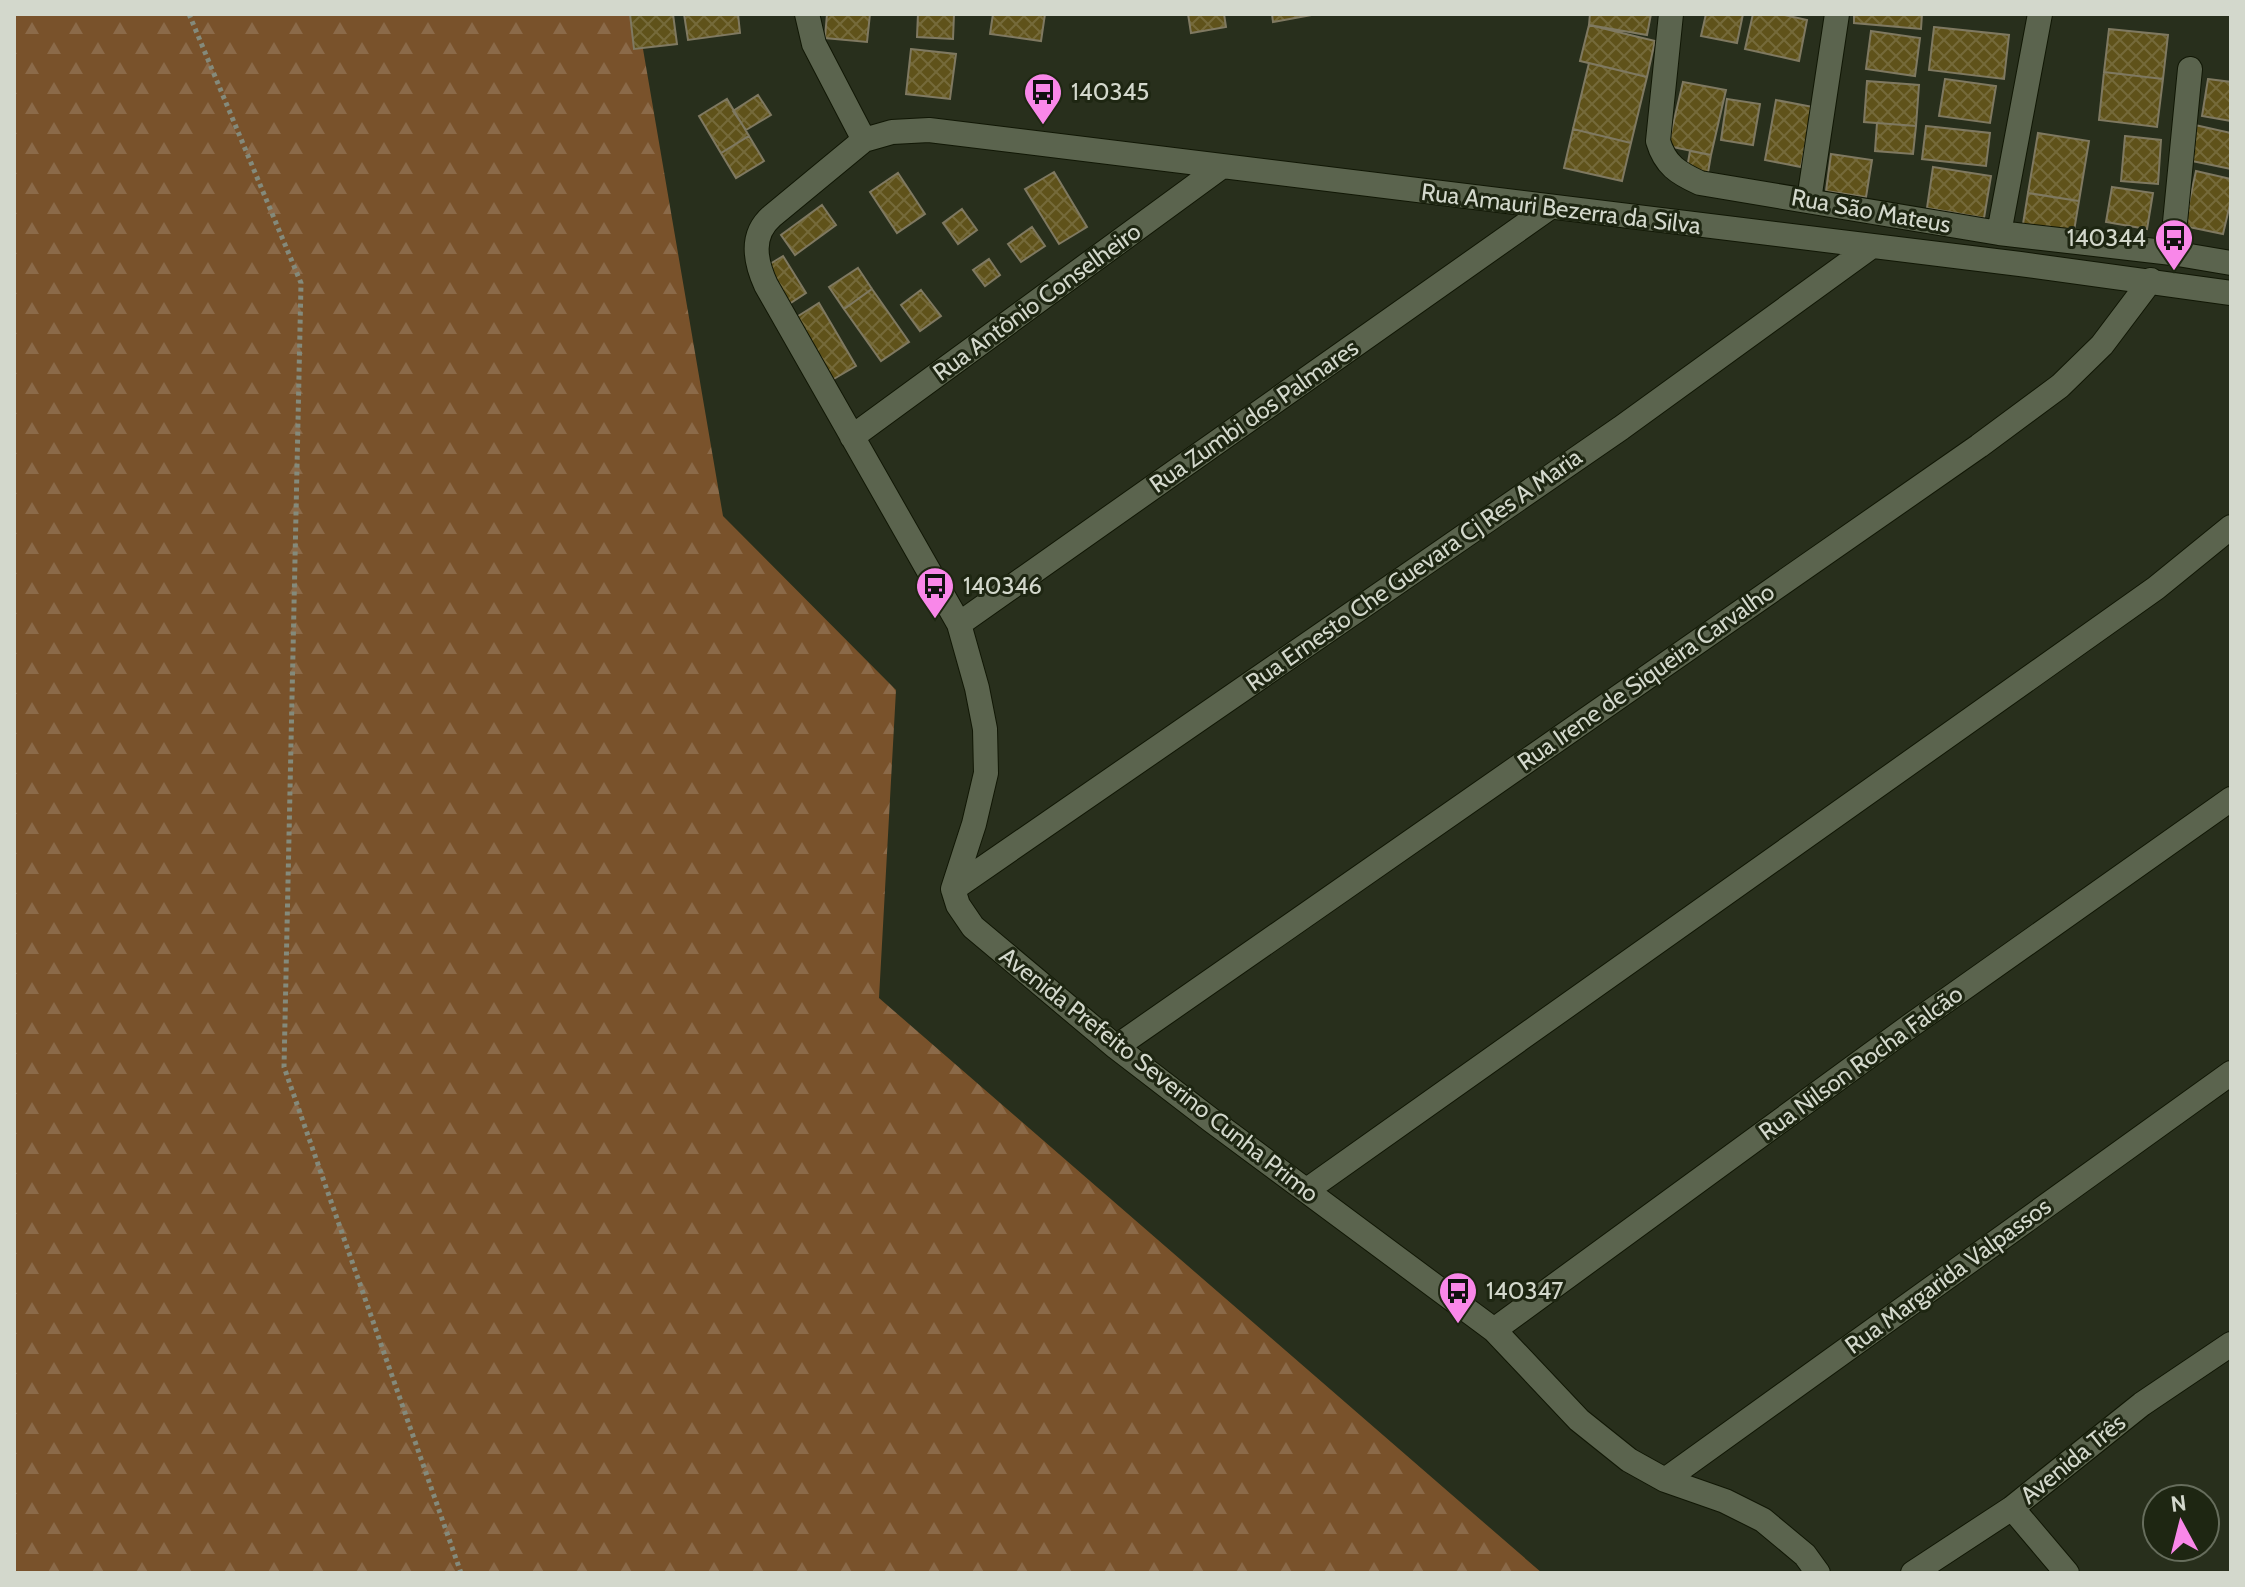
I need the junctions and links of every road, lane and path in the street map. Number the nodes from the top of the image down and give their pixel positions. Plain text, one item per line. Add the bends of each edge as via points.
1 (189, 14) edge
2 (807, 14) edge
3 (1671, 14) edge
4 (1837, 14) edge
5 (2040, 14) edge
6 (2190, 69) dead end
7 (864, 140) junction
8 (1221, 167) junction
9 (1809, 200) junction
10 (1549, 208) junction
11 (1999, 233) junction
12 (1872, 246) junction
13 (2172, 253) junction
14 (2231, 263) edge
15 (2151, 280) junction
16 (2231, 293) edge
17 (852, 437) junction
18 (2231, 527) edge
19 (959, 624) junction
20 (2231, 799) edge
21 (953, 889) junction
22 (1116, 1047) junction
23 (2231, 1073) edge
24 (1307, 1190) junction
25 (1494, 1330) junction
26 (2231, 1344) edge
27 (1665, 1480) junction
28 (2012, 1508) junction
29 (461, 1573) edge
30 (1818, 1573) edge
31 (1913, 1573) edge
32 (2067, 1573) edge

1 - 29 path via 301,283 284,1067
2 - 7 street via 814,44
3 - 9 street, Rua São Mateus via 1658,141 1670,166 1700,183
4 - 9 street
5 - 11 street
6 - 13 street
7 - 8 street, Rua Amauri Bezerra da Silva via 929,130
7 - 17 street via 764,223 756,255 766,285
8 - 10 street, Rua Amauri Bezerra da Silva
8 - 17 street, Rua Antônio Conselheiro
9 - 11 street, Rua São Mateus
10 - 12 street, Rua Amauri Bezerra da Silva
10 - 19 street, Rua Zumbi dos Palmares
11 - 13 street, Rua São Mateus
12 - 15 street, Rua Amauri Bezerra da Silva
12 - 21 street, Rua Ernesto Che Guevara Cj Res A Maria via 1621,428
13 - 14 street, Rua São Mateus
15 - 16 street, Rua Amauri Bezerra da Silva
15 - 22 street, Rua Irene de Siqueira Carvalho via 2102,345 2060,386 2002,429
17 - 19 street
18 - 24 street via 2130,607
19 - 21 street via 985,729 986,773
20 - 25 street, Rua Nilson Rocha Falcão
21 - 22 street, Avenida Prefeito Severino Cunha Primo via 973,927
22 - 24 street, Avenida Prefeito Severino Cunha Primo
23 - 27 street, Rua Margarida Valpassos
24 - 25 street, Avenida Prefeito Severino Cunha Primo
25 - 27 street, Avenida Prefeito Severino Cunha Primo via 1579,1420 1629,1460
26 - 28 street, Avenida Três via 2142,1404
27 - 30 street, Avenida Prefeito Severino Cunha Primo via 1763,1520
28 - 31 street, Avenida Três
28 - 32 street

